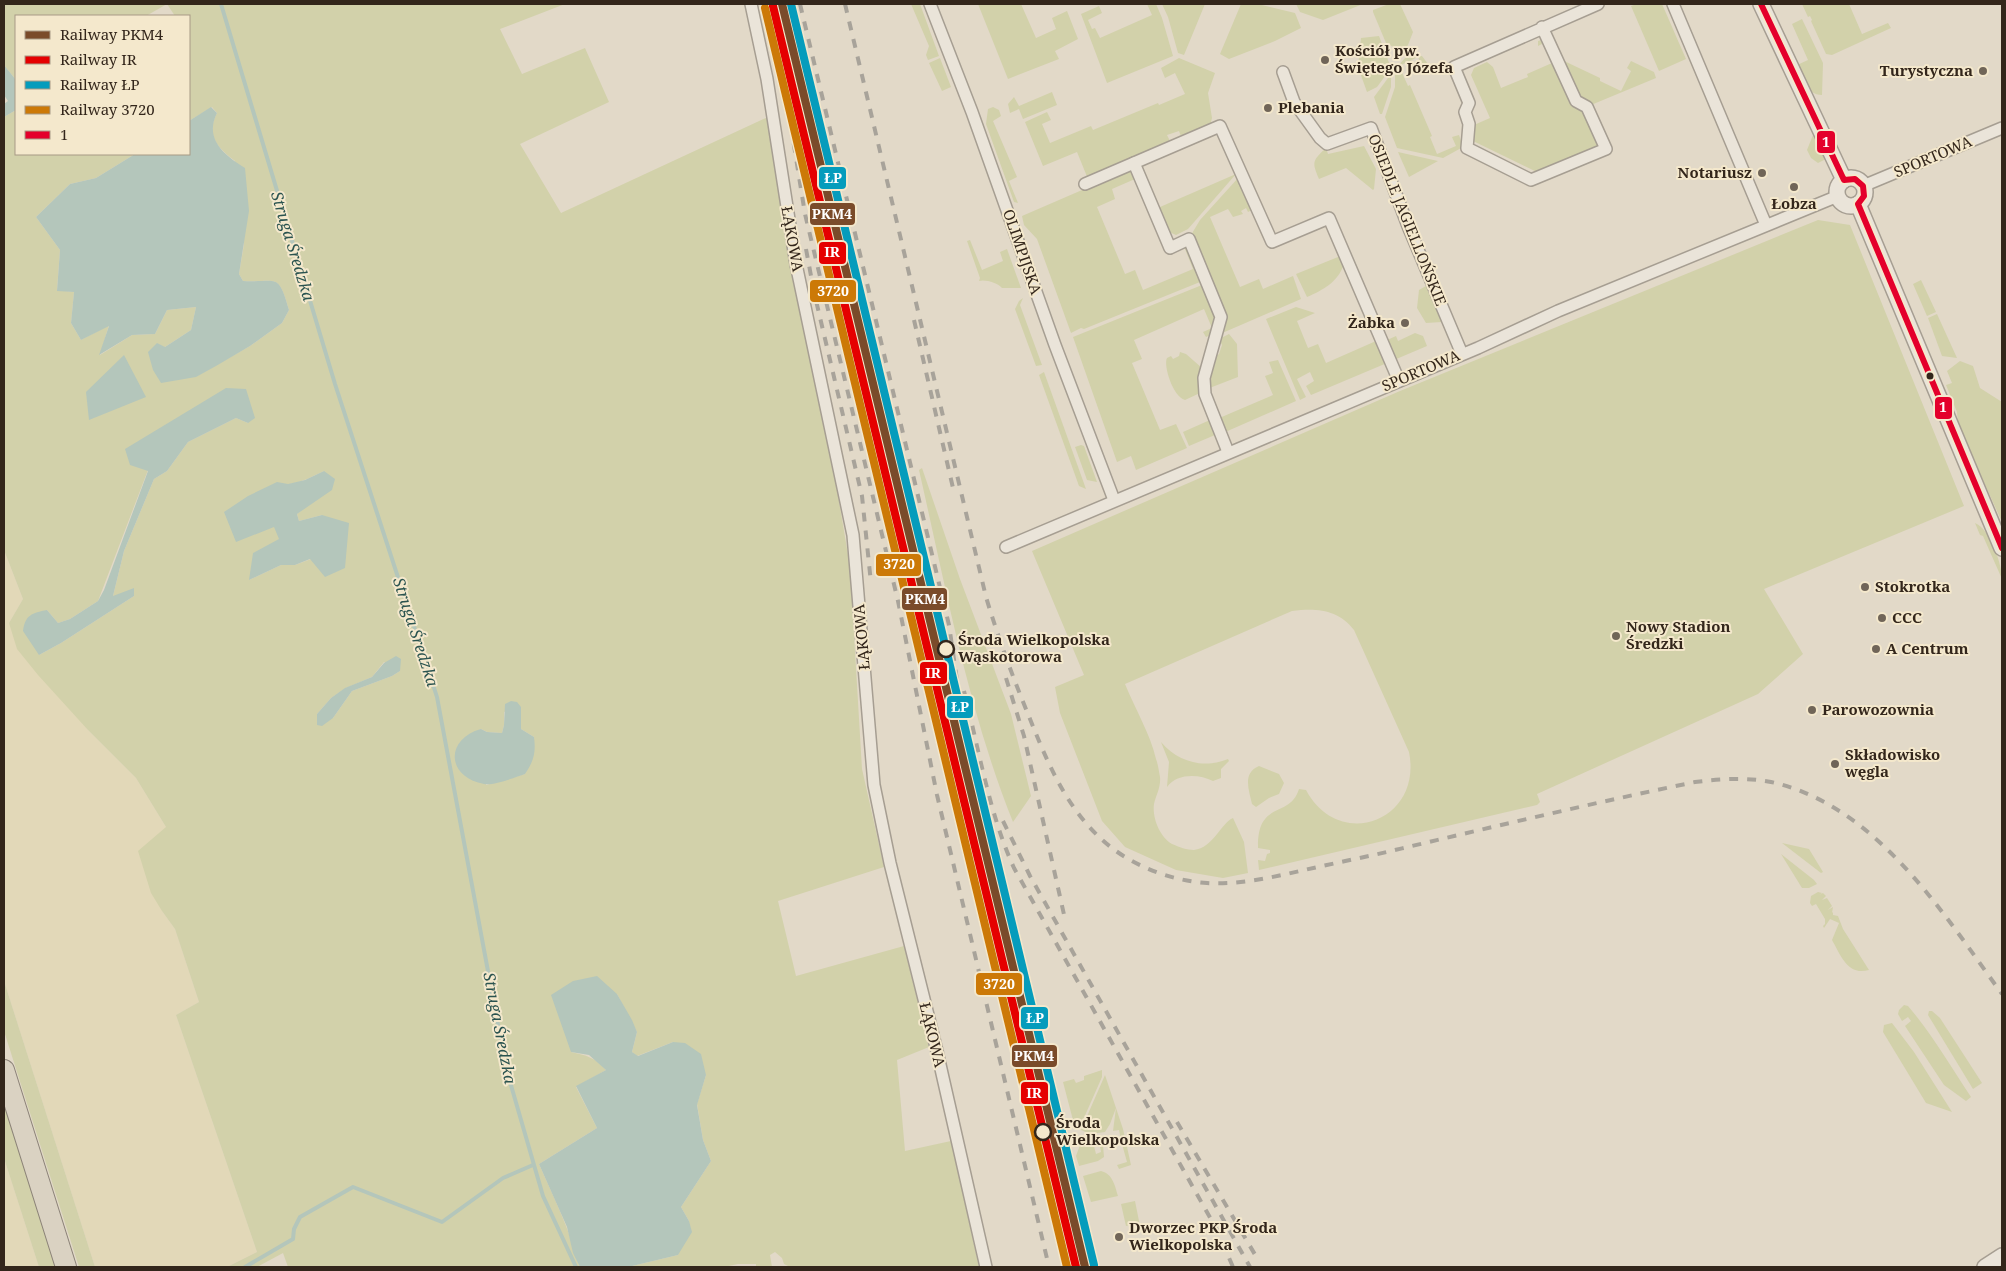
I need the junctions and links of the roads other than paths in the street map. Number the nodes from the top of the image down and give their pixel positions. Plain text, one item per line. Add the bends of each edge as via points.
1 (750, 4) edge
2 (930, 4) edge
3 (1598, 4) edge
4 (1674, 4) edge
5 (1761, 4) edge
6 (1542, 27) junction
7 (1283, 72) dead end
8 (2002, 128) edge
9 (1134, 163) junction
10 (1844, 180) junction
11 (1085, 184) dead end
12 (1863, 186) junction
13 (1838, 196) junction
14 (1858, 204) junction
15 (1766, 225) junction
16 (1462, 354) junction
17 (1399, 381) junction
18 (1228, 452) junction
19 (1114, 500) junction
20 (1006, 547) dead end
21 (2002, 548) edge
22 (4, 1070) edge
23 (2002, 1256) edge
24 (66, 1267) edge
25 (986, 1267) edge
26 (1985, 1267) edge

1 - 25 street, ŁĄKOWA via 767,78 796,264 853,534 874,785
2 - 19 street, OLIMPIJSKA
3 - 6 street
4 - 15 street
5 - 10 street
6 - 6 street via 1454,67 1468,103 1465,112 1469,124 1467,148 1531,180 1606,149 1587,107 1576,101
7 - 16 street, OSIEDLE JAGIELLOŃSKIE via 1294,102 1326,144 1371,128
8 - 12 street, SPORTOWA
9 - 11 street
9 - 17 street via 1220,126 1272,242 1329,218
9 - 18 street via 1170,248 1189,239 1221,317 1204,378 1205,394
10 - 12 street via 1855,179
10 - 13 street via 1838,187
12 - 14 street via 1864,196
13 - 14 street via 1846,205
13 - 15 street, SPORTOWA
14 - 21 street
15 - 16 street, SPORTOWA
16 - 17 street, SPORTOWA
17 - 18 street, SPORTOWA
18 - 19 street, SPORTOWA
19 - 20 street, SPORTOWA
22 - 24 highway
23 - 26 street

